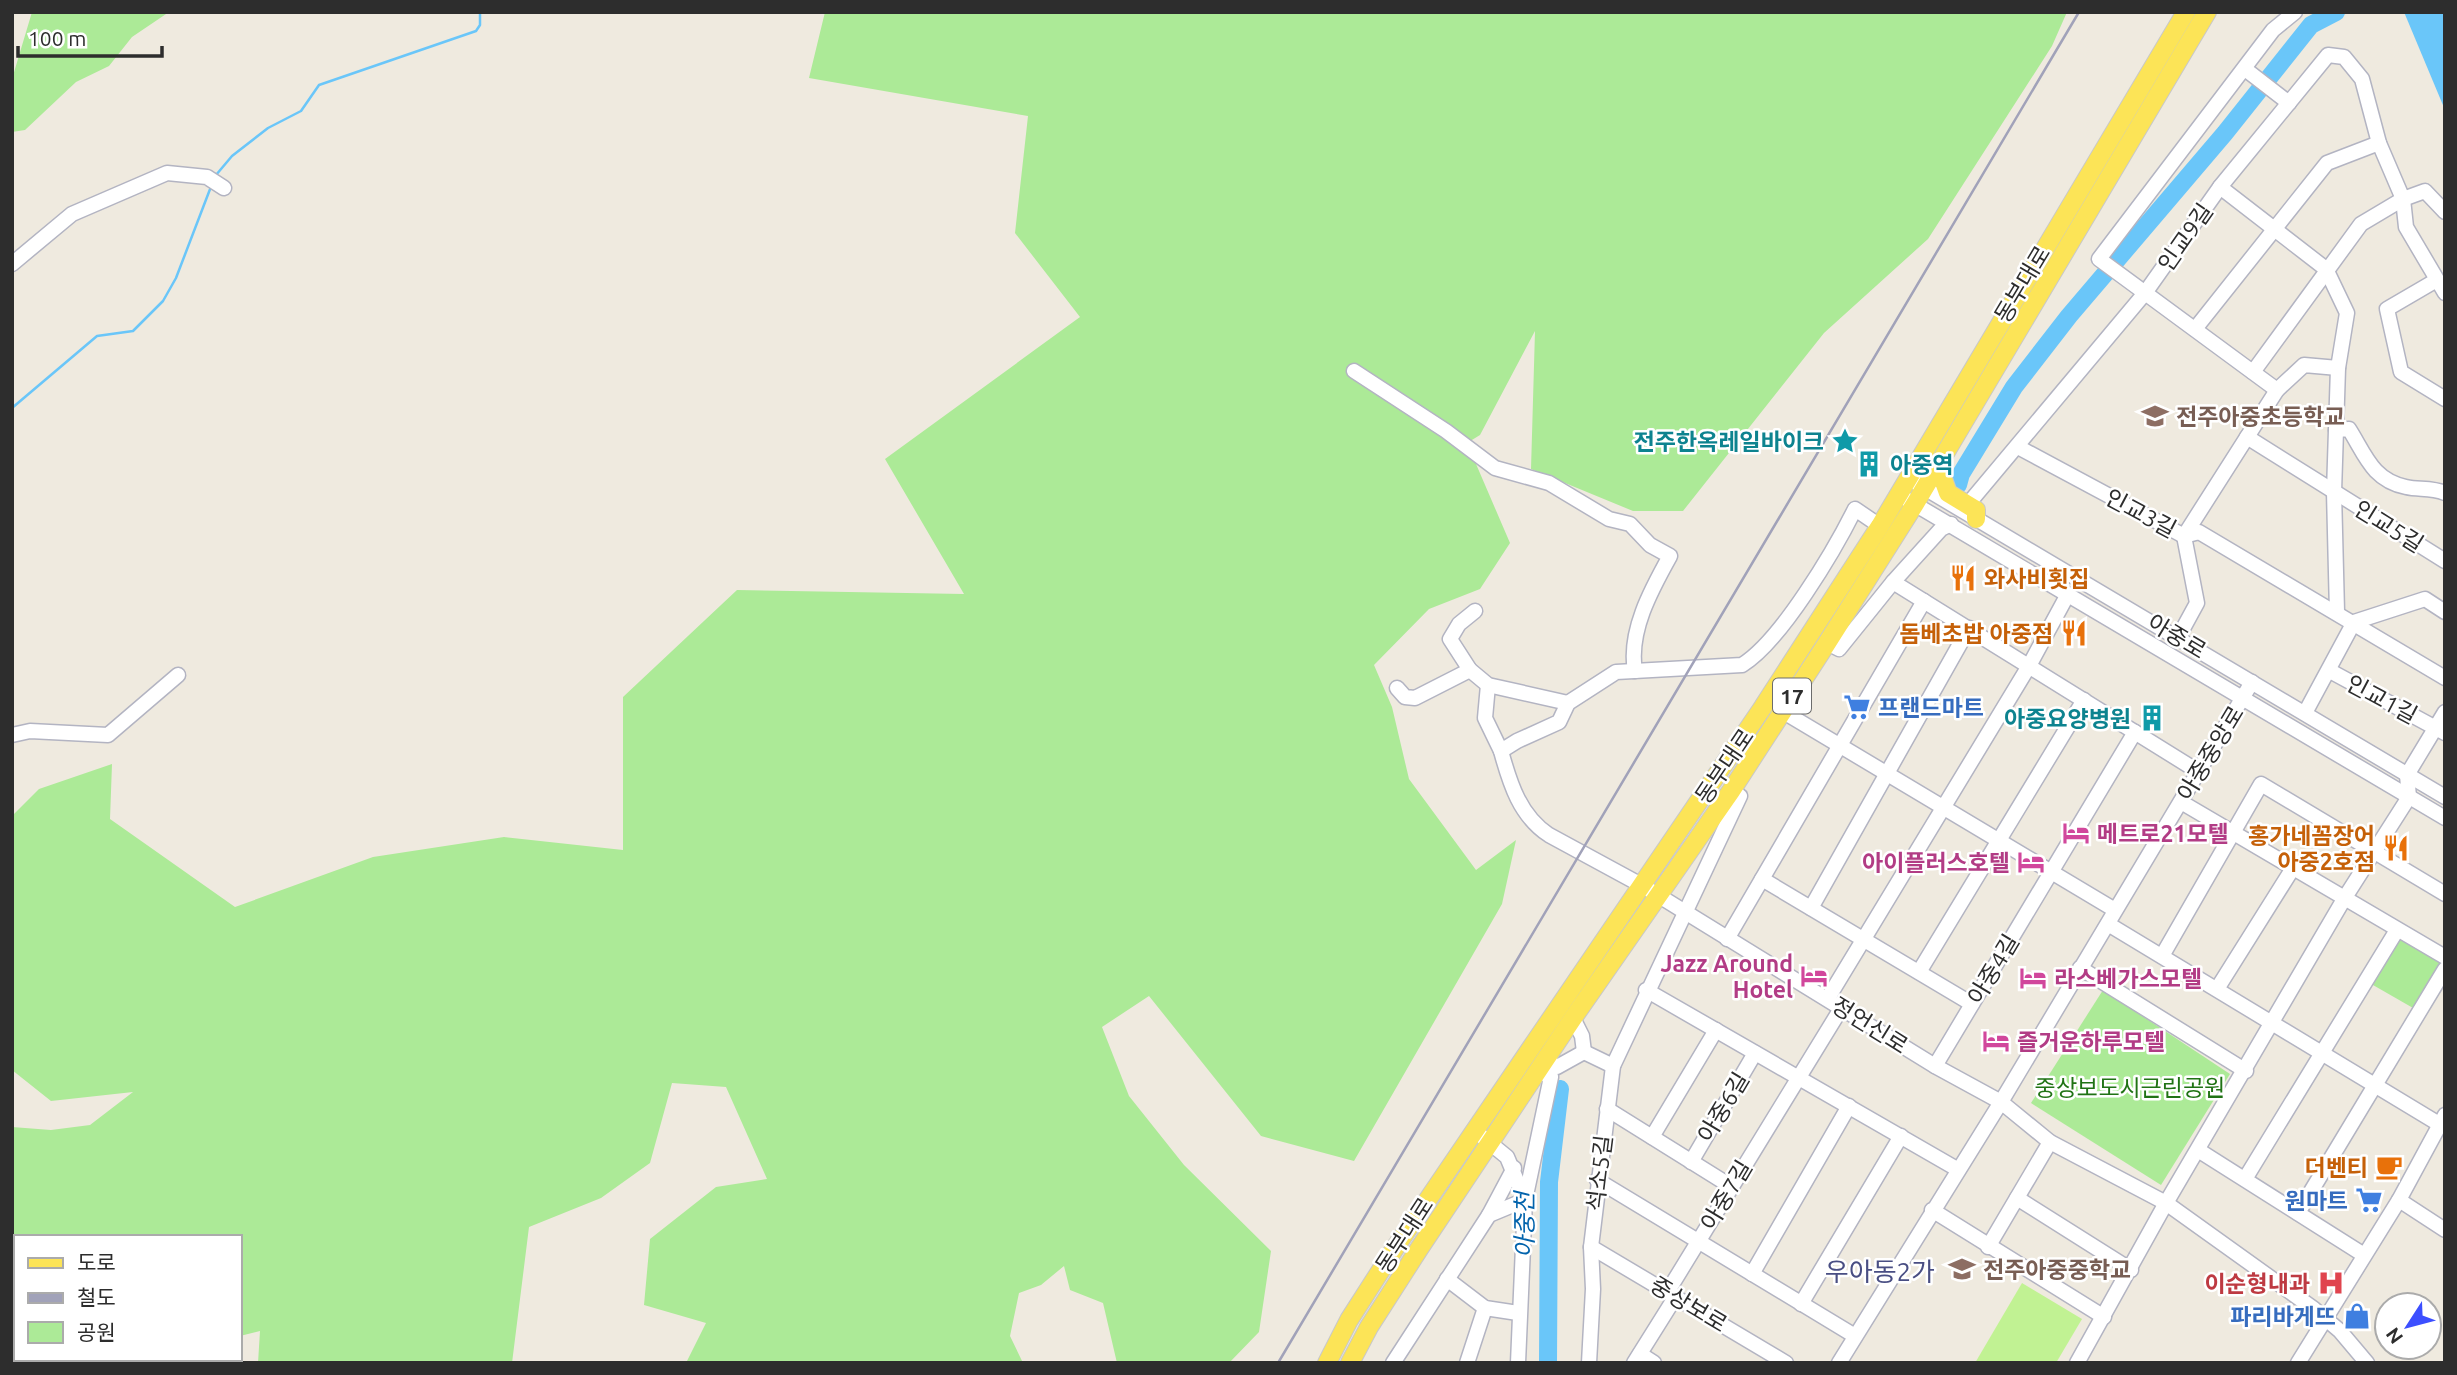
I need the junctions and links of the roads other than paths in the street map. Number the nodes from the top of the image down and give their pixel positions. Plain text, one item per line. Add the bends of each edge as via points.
1 (2186, 12) edge
2 (2207, 12) edge
3 (2295, 12) edge
4 (2248, 71) junction
5 (2285, 101) junction
6 (2379, 143) junction
7 (217, 183) dead end
8 (2220, 187) junction
9 (2403, 199) junction
10 (2445, 212) edge
11 (2273, 228) junction
12 (12, 264) edge
13 (2326, 269) junction
14 (2435, 281) junction
15 (2141, 290) junction
16 (2445, 293) edge
17 (2195, 329) junction
18 (2339, 368) junction
19 (1354, 371) dead end
20 (2253, 372) junction
21 (2277, 390) junction
22 (2445, 399) edge
23 (2336, 430) junction
24 (2247, 437) junction
25 (2018, 447) junction
26 (1933, 471) junction
27 (1908, 478) junction
28 (2334, 492) junction
29 (2445, 493) edge
30 (1898, 494) junction
31 (1919, 496) junction
32 (1973, 511) junction
33 (1951, 524) junction
34 (1880, 526) junction
35 (2184, 536) junction
36 (2445, 561) edge
37 (1893, 582) junction
38 (2068, 594) junction
39 (1924, 601) junction
40 (1475, 611) dead end
41 (2337, 612) junction
42 (2445, 612) edge
43 (2354, 622) junction
44 (1969, 628) junction
45 (2179, 636) junction
46 (1828, 643) junction
47 (2029, 666) junction
48 (1470, 670) junction
49 (1635, 671) junction
50 (2330, 671) junction
51 (178, 675) dead end
52 (2445, 678) edge
53 (2252, 682) junction
54 (1488, 685) junction
55 (1397, 688) dead end
56 (2242, 699) junction
57 (2084, 700) junction
58 (1568, 703) junction
59 (1782, 711) junction
60 (2445, 712) edge
61 (2305, 713) junction
62 (2440, 731) edge
63 (2135, 732) junction
64 (12, 735) edge
65 (1842, 746) junction
66 (1501, 751) junction
67 (2199, 772) junction
68 (1887, 773) junction
69 (2407, 775) junction
70 (1731, 791) junction
71 (2409, 797) junction
72 (2445, 797) edge
73 (2181, 802) junction
74 (1944, 808) junction
75 (2445, 818) edge
76 (2234, 833) junction
77 (1999, 840) junction
78 (2374, 853) junction
79 (2293, 868) junction
80 (2051, 872) junction
81 (1762, 879) junction
82 (1650, 892) junction
83 (2445, 894) edge
84 (2344, 899) junction
85 (1811, 908) junction
86 (2115, 910) junction
87 (1686, 914) junction
88 (2108, 924) junction
89 (2397, 930) junction
90 (1727, 939) junction
91 (1866, 940) junction
92 (2162, 956) junction
93 (2445, 957) edge
94 (2080, 968) junction
95 (2445, 969) edge
96 (1919, 972) junction
97 (2217, 989) junction
98 (1646, 990) junction
99 (1828, 998) junction
100 (1972, 1004) junction
101 (1842, 1007) junction
102 (1573, 1018) junction
103 (2273, 1024) junction
104 (1716, 1030) junction
105 (1584, 1052) junction
106 (2324, 1052) junction
107 (1755, 1053) junction
108 (1613, 1066) junction
109 (1935, 1066) junction
110 (1548, 1068) junction
111 (2246, 1070) junction
112 (1798, 1077) junction
113 (2375, 1087) junction
114 (2001, 1102) junction
115 (1849, 1107) junction
116 (1607, 1108) junction
117 (2442, 1119) edge
118 (1474, 1129) junction
119 (1901, 1136) junction
120 (1652, 1137) junction
121 (1491, 1142) junction
122 (2050, 1142) junction
123 (2197, 1150) junction
124 (1692, 1162) junction
125 (1514, 1168) junction
126 (1957, 1169) junction
127 (2245, 1179) junction
128 (1597, 1180) junction
129 (1732, 1187) junction
130 (2017, 1198) junction
131 (1525, 1200) junction
132 (2399, 1200) junction
133 (2166, 1203) junction
134 (1932, 1210) junction
135 (2298, 1213) junction
136 (1489, 1215) junction
137 (2445, 1230) edge
138 (1698, 1241) junction
139 (1591, 1247) junction
140 (1988, 1247) junction
141 (2364, 1255) junction
142 (2131, 1270) junction
143 (1752, 1274) junction
144 (1447, 1279) junction
145 (1672, 1294) junction
146 (1801, 1304) junction
147 (1485, 1308) junction
148 (1518, 1313) junction
149 (2104, 1317) junction
150 (2325, 1318) junction
151 (1855, 1336) junction
152 (1637, 1358) edge
153 (1398, 1361) edge
154 (1327, 1363) edge
155 (1350, 1363) edge
156 (1467, 1363) edge
157 (1518, 1363) edge
158 (1589, 1363) edge
159 (1654, 1363) edge
160 (1786, 1363) edge
161 (1839, 1363) edge
162 (2077, 1363) edge
163 (2298, 1363) edge
164 (2367, 1363) edge

1 - 27 main road, 동부대로 / 17
2 - 26 main road, 동부대로 / 17
3 - 4 street via 2273,30
4 - 5 street
4 - 15 street via 2099,259
5 - 6 street, 인교9길 via 2328,55 2344,57 2362,79
5 - 8 street, 인교9길
6 - 9 street, 인교9길
6 - 11 street via 2327,163
7 - 12 street via 167,173 72,214
8 - 11 street
8 - 15 street, 인교9길
9 - 10 street via 2425,191
9 - 13 street via 2361,224
9 - 14 street, 인교9길 via 2406,226
11 - 13 street
11 - 17 street
13 - 18 street, 인교5길 via 2347,313
13 - 20 street
14 - 16 street, 인교9길
14 - 22 street via 2387,309 2401,372
15 - 17 street
15 - 25 street, 인교9길
17 - 20 street
18 - 21 street via 2304,365
18 - 23 street, 인교5길
19 - 49 street via 1495,468 1549,482 1609,519 1630,524 1650,545 1670,556 1651,589 1631,652
20 - 21 street
21 - 24 street
23 - 28 street, 인교5길
23 - 29 street via 2349,429 2359,451 2385,480
24 - 28 street, 인교5길
24 - 35 street
25 - 32 street, 인교9길
25 - 35 street, 인교3길
26 - 31 main road, 동부대로 / 17
26 - 32 main road via 1942,476 1948,493
27 - 30 main road, 동부대로 / 17
27 - 31 street, 아중로
28 - 36 street, 인교5길
28 - 41 street, 인교5길
30 - 31 street, 아중로
30 - 34 main road, 동부대로 / 17
31 - 32 street, 아중로
31 - 33 street, 아중로
31 - 46 main road, 동부대로 / 17
32 - 45 street, 아중로
33 - 37 street via 1941,529
33 - 38 street, 아중로
34 - 49 street via 1855,509 1774,638 1742,665
34 - 82 main road, 동부대로 / 17
35 - 41 street, 인교3길 via 2199,532
35 - 45 street via 2197,603
37 - 39 street
37 - 46 street via 1839,649
38 - 47 street
38 - 56 street, 아중로
39 - 44 street
39 - 65 street
40 - 48 street via 1450,639
41 - 43 street, 인교3길
42 - 43 street via 2425,599
43 - 50 street
43 - 52 street, 인교3길
44 - 47 street
44 - 68 street
45 - 53 street, 아중로
46 - 59 main road, 동부대로 / 17
47 - 57 street
47 - 74 street
48 - 54 street
48 - 55 street via 1415,698 1405,697
49 - 58 street via 1615,672
50 - 61 street
50 - 62 street, 인교1길
51 - 64 street via 108,735 30,731
53 - 56 street, 아중중앙로
53 - 61 street, 아중로
54 - 58 street
54 - 66 street, 정언신로 via 1485,718
56 - 67 street, 아중중앙로
56 - 71 street, 아중로
57 - 63 street
57 - 77 street
58 - 66 street via 1559,722
59 - 65 street
59 - 70 main road, 동부대로 / 17
60 - 62 street
61 - 69 street, 아중로
62 - 69 street
63 - 67 street
63 - 80 street, 아중4길
65 - 68 street
65 - 81 street
66 - 82 street, 정언신로 via 1520,804 1536,826
67 - 73 street, 아중중앙로
68 - 74 street
68 - 85 street
69 - 71 street
69 - 72 street, 아중로
70 - 82 main road, 동부대로 / 17
70 - 87 street, 석소5길 via 1740,796
71 - 75 street, 아중로
71 - 78 street
73 - 76 street
73 - 86 street, 아중중앙로
74 - 77 street
74 - 91 street
76 - 78 street via 2262,784
76 - 79 street
76 - 92 street
77 - 80 street
77 - 96 street
78 - 83 street
78 - 84 street
79 - 84 street
79 - 97 street
80 - 86 street
80 - 100 street, 아중4길
81 - 85 street
81 - 90 street
82 - 87 street, 정언신로
82 - 102 main road, 동부대로 / 17
82 - 118 main road, 동부대로 / 17
84 - 89 street
84 - 103 street
85 - 91 street
86 - 88 street, 아중중앙로
87 - 90 street, 정언신로
87 - 98 street, 석소5길
88 - 92 street
88 - 94 street, 아중중앙로
89 - 93 street
89 - 106 street
90 - 99 street, 정언신로
91 - 96 street
91 - 99 street
92 - 97 street
94 - 111 street
94 - 114 street, 아중중앙로
95 - 113 street
96 - 100 street
97 - 103 street
98 - 104 street, 아중6길
98 - 108 street, 석소5길
99 - 101 street, 정언신로
100 - 109 street, 아중4길
101 - 109 street, 정언신로
101 - 112 street
102 - 105 street
102 - 110 main road, 동부대로 / 17
103 - 106 street
103 - 111 street
104 - 107 street, 아중6길
104 - 120 street, 아중6길
105 - 108 street
105 - 110 street
106 - 113 street
106 - 127 street
107 - 112 street, 아중6길
107 - 124 street, 아중6길
108 - 116 street, 석소5길
109 - 114 street, 정언신로
110 - 121 main road, 동부대로 / 17
110 - 131 street
111 - 123 street
112 - 115 street, 아중6길
112 - 129 street, 아중7길
113 - 117 street
113 - 135 street
114 - 122 street, 정언신로
114 - 126 street, 아중중앙로
115 - 119 street, 아중6길
115 - 143 street
116 - 120 street
116 - 128 street, 석소5길
117 - 132 street
118 - 121 street
118 - 154 main road, 동부대로 / 17 via 1349,1320
119 - 126 street, 아중6길
119 - 146 street
120 - 124 street
121 - 125 street
121 - 155 main road, 동부대로 / 17 via 1368,1327
122 - 130 street
122 - 133 street, 정언신로
123 - 127 street
123 - 133 street
124 - 129 street
125 - 131 street
125 - 136 street
126 - 134 street, 아중중앙로
127 - 135 street
128 - 138 street, 아중7길
128 - 139 street, 석소5길
129 - 138 street, 아중7길
130 - 140 street
130 - 142 street
131 - 136 street
131 - 148 street
132 - 137 street
132 - 141 street
133 - 142 street
133 - 150 street, 정언신로
134 - 140 street
134 - 151 street, 아중중앙로
135 - 141 street
136 - 144 street
138 - 143 street, 아중7길
138 - 145 street, 아중7길
139 - 145 street, 중상보로
139 - 158 street, 석소5길
140 - 149 street
141 - 150 street
142 - 149 street
143 - 146 street, 아중7길
144 - 147 street
144 - 153 street
145 - 152 street, 아중7길
145 - 160 street, 중상보로
146 - 151 street, 아중7길
147 - 148 street
147 - 156 street
148 - 157 street
149 - 162 street
150 - 163 street
150 - 164 street, 정언신로
151 - 161 street, 아중중앙로
152 - 159 street

